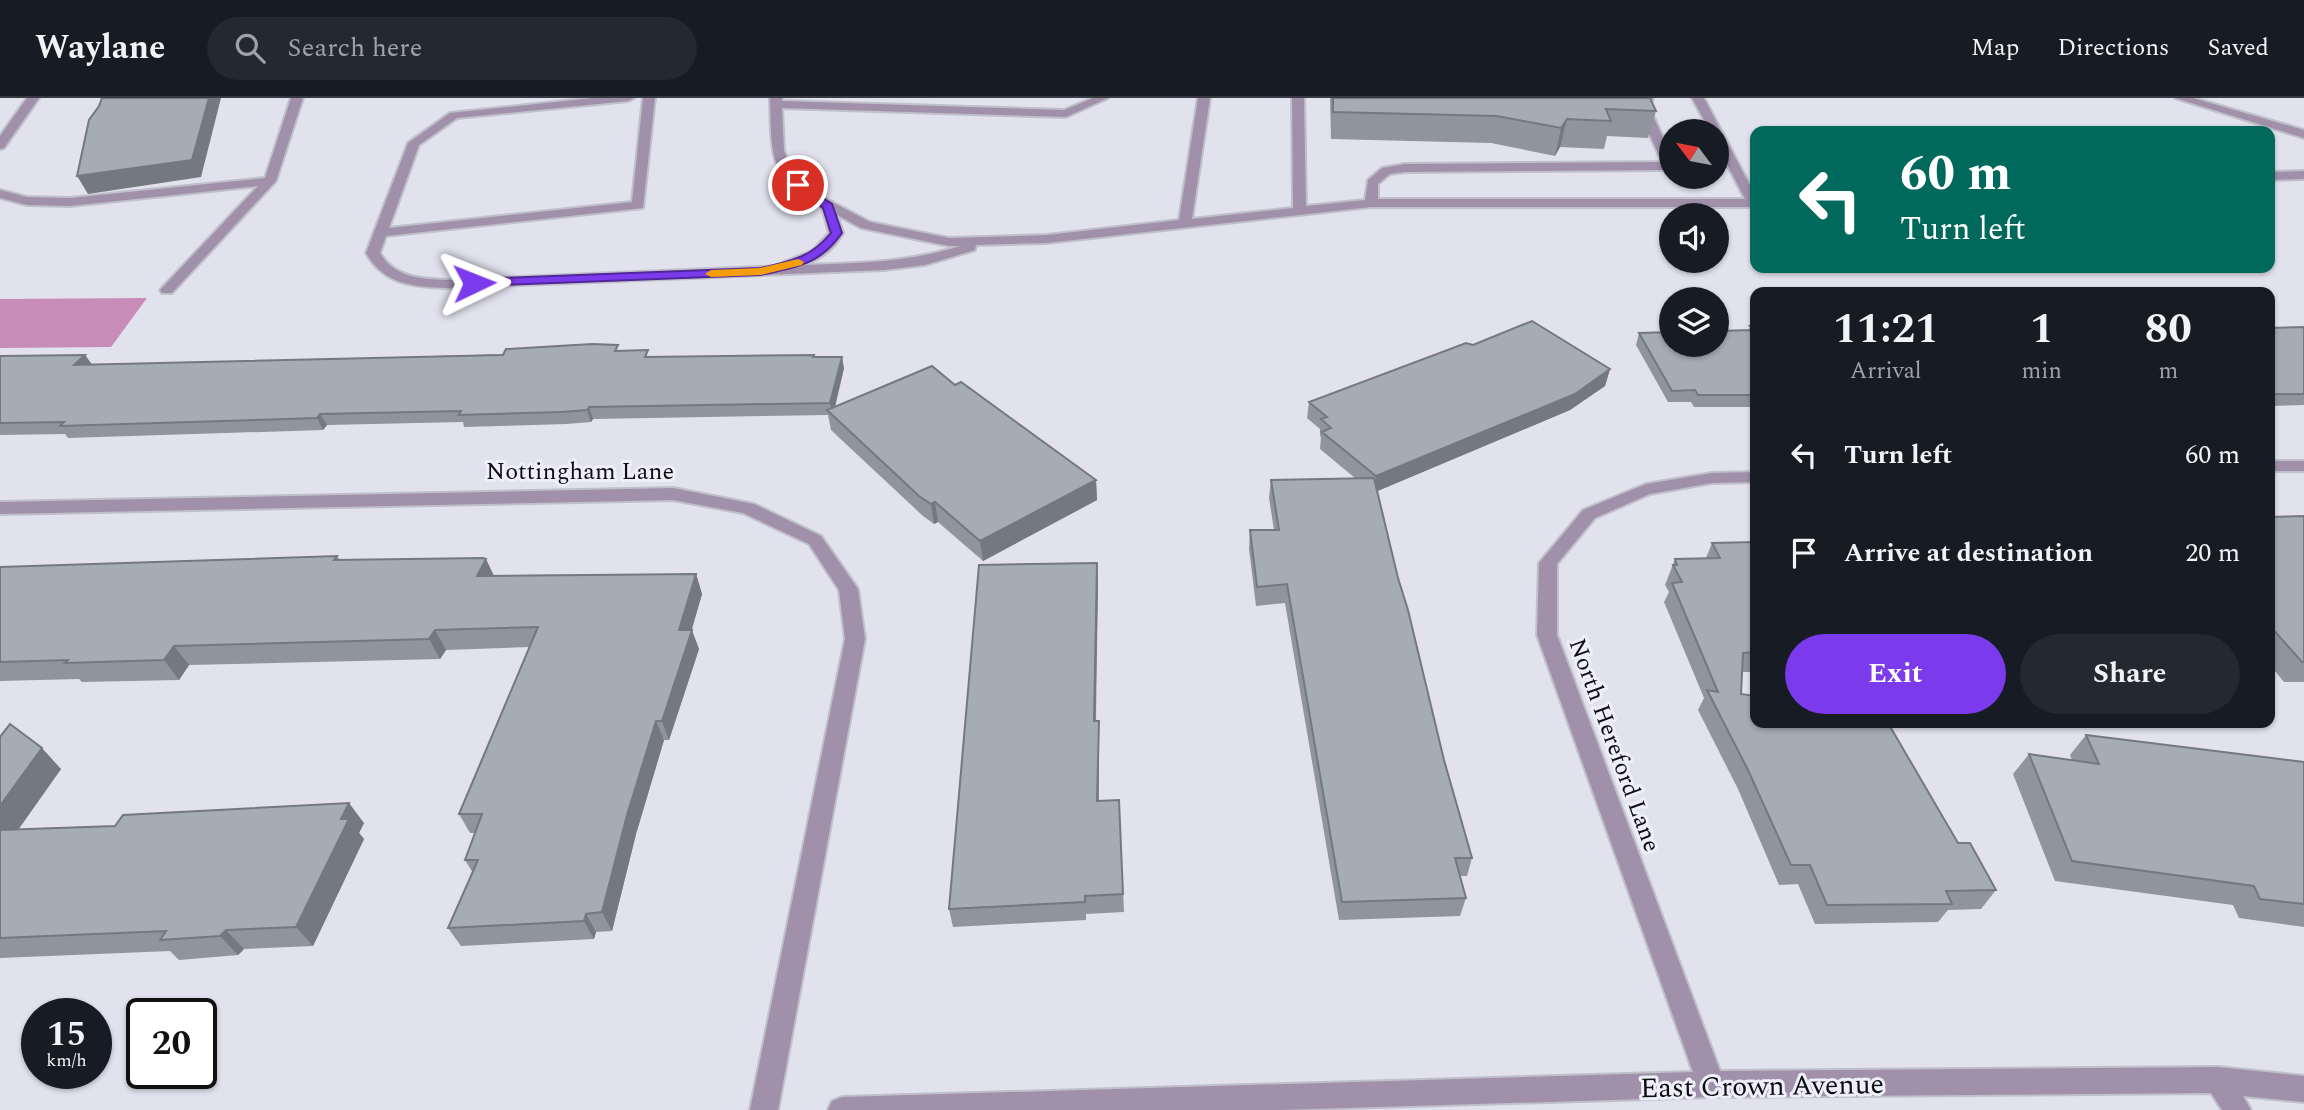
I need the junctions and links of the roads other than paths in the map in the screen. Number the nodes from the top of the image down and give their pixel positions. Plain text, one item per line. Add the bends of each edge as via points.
1 (33, 98) edge
2 (297, 98) edge
3 (628, 98) edge
4 (649, 98) edge
5 (1102, 98) edge
6 (1204, 98) edge
7 (1298, 98) edge
8 (1647, 98) edge
9 (1698, 98) edge
10 (2181, 98) edge
11 (776, 101) edge
12 (2220, 104) edge
13 (1709, 119) edge
14 (2304, 134) edge
15 (1659, 142) edge
16 (0, 145) edge
17 (1729, 158) edge
18 (1659, 166) edge
19 (1729, 166) edge
20 (1733, 166) junction
21 (2275, 176) edge
22 (2304, 176) edge
23 (270, 181) junction
24 (0, 194) edge
25 (1750, 196) edge
26 (1371, 203) junction
27 (1750, 203) edge
28 (828, 206) junction
29 (1300, 210) junction
30 (1185, 223) junction
31 (380, 233) junction
32 (984, 243) junction
33 (761, 272) junction
34 (167, 290) dead end
35 (2275, 466) edge
36 (2304, 466) edge
37 (1750, 477) edge
38 (0, 508) edge
39 (2218, 1080) junction
40 (1711, 1084) junction
41 (2304, 1089) edge
42 (764, 1110) edge
43 (842, 1110) edge
44 (2237, 1110) edge

1 - 16 street
2 - 23 street
3 - 31 street via 454,115 414,143
4 - 31 street via 638,205
5 - 11 street via 1066,114
6 - 30 street
7 - 29 street
8 - 15 street via 1643,107
9 - 13 street
10 - 12 street
11 - 28 street via 778,151 786,174
12 - 14 street
17 - 20 street
18 - 26 street via 1405,168 1386,171 1372,183
19 - 20 street
20 - 25 street
21 - 22 street
23 - 24 street via 70,202 26,201
23 - 34 street
26 - 27 street
26 - 29 street
28 - 32 street via 866,225 949,242
28 - 33 street via 836,233 823,251
29 - 30 street
30 - 32 street
31 - 33 lane via 373,253 378,266 393,276 418,282
32 - 33 lane via 925,261
35 - 36 street
37 - 40 street, North Hereford Lane via 1646,489 1589,514 1548,563 1547,635
38 - 42 street, Nottingham Lane via 673,494 748,508 815,540 848,589 855,639
39 - 40 street, East Crown Avenue
39 - 41 street, East Crown Avenue
39 - 44 street
40 - 43 street, East Crown Avenue

